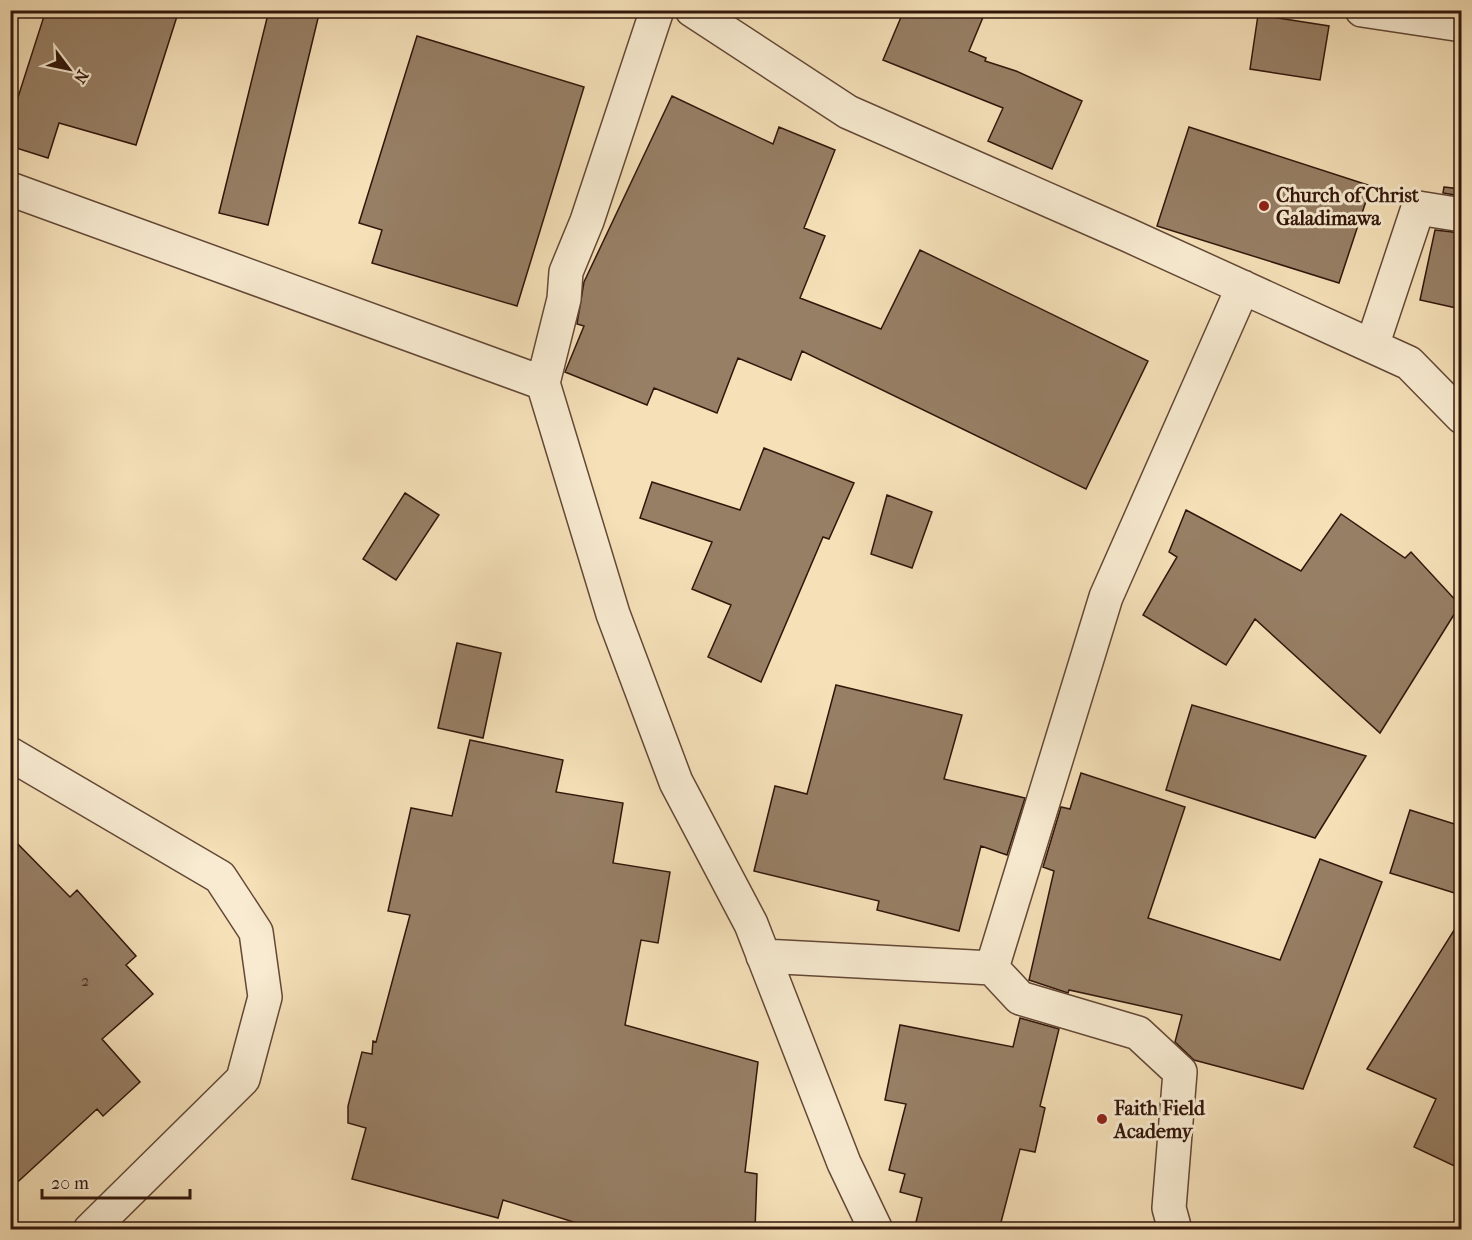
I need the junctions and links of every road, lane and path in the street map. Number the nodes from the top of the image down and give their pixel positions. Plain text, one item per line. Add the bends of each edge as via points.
1 (657, 10) edge
2 (692, 10) edge
3 (1362, 10) edge
4 (1461, 25) edge
5 (10, 189) edge
6 (1461, 215) edge
7 (1244, 287) junction
8 (1372, 345) junction
9 (543, 383) junction
10 (1461, 417) edge
11 (10, 754) edge
12 (763, 956) junction
13 (992, 969) junction
14 (90, 1230) edge
15 (876, 1230) edge
16 (1175, 1230) edge

1 - 9 street via 566,272 564,299
2 - 7 street via 848,112
3 - 4 street
5 - 9 street
6 - 8 street via 1418,208
7 - 8 street
7 - 13 street via 1106,597
8 - 10 street via 1409,363
9 - 12 street via 613,614 672,772 751,924
11 - 14 street via 220,877 256,932 265,997 243,1079
12 - 13 street
12 - 15 street via 844,1163
13 - 16 street via 1020,998 1138,1033 1180,1072 1169,1208

